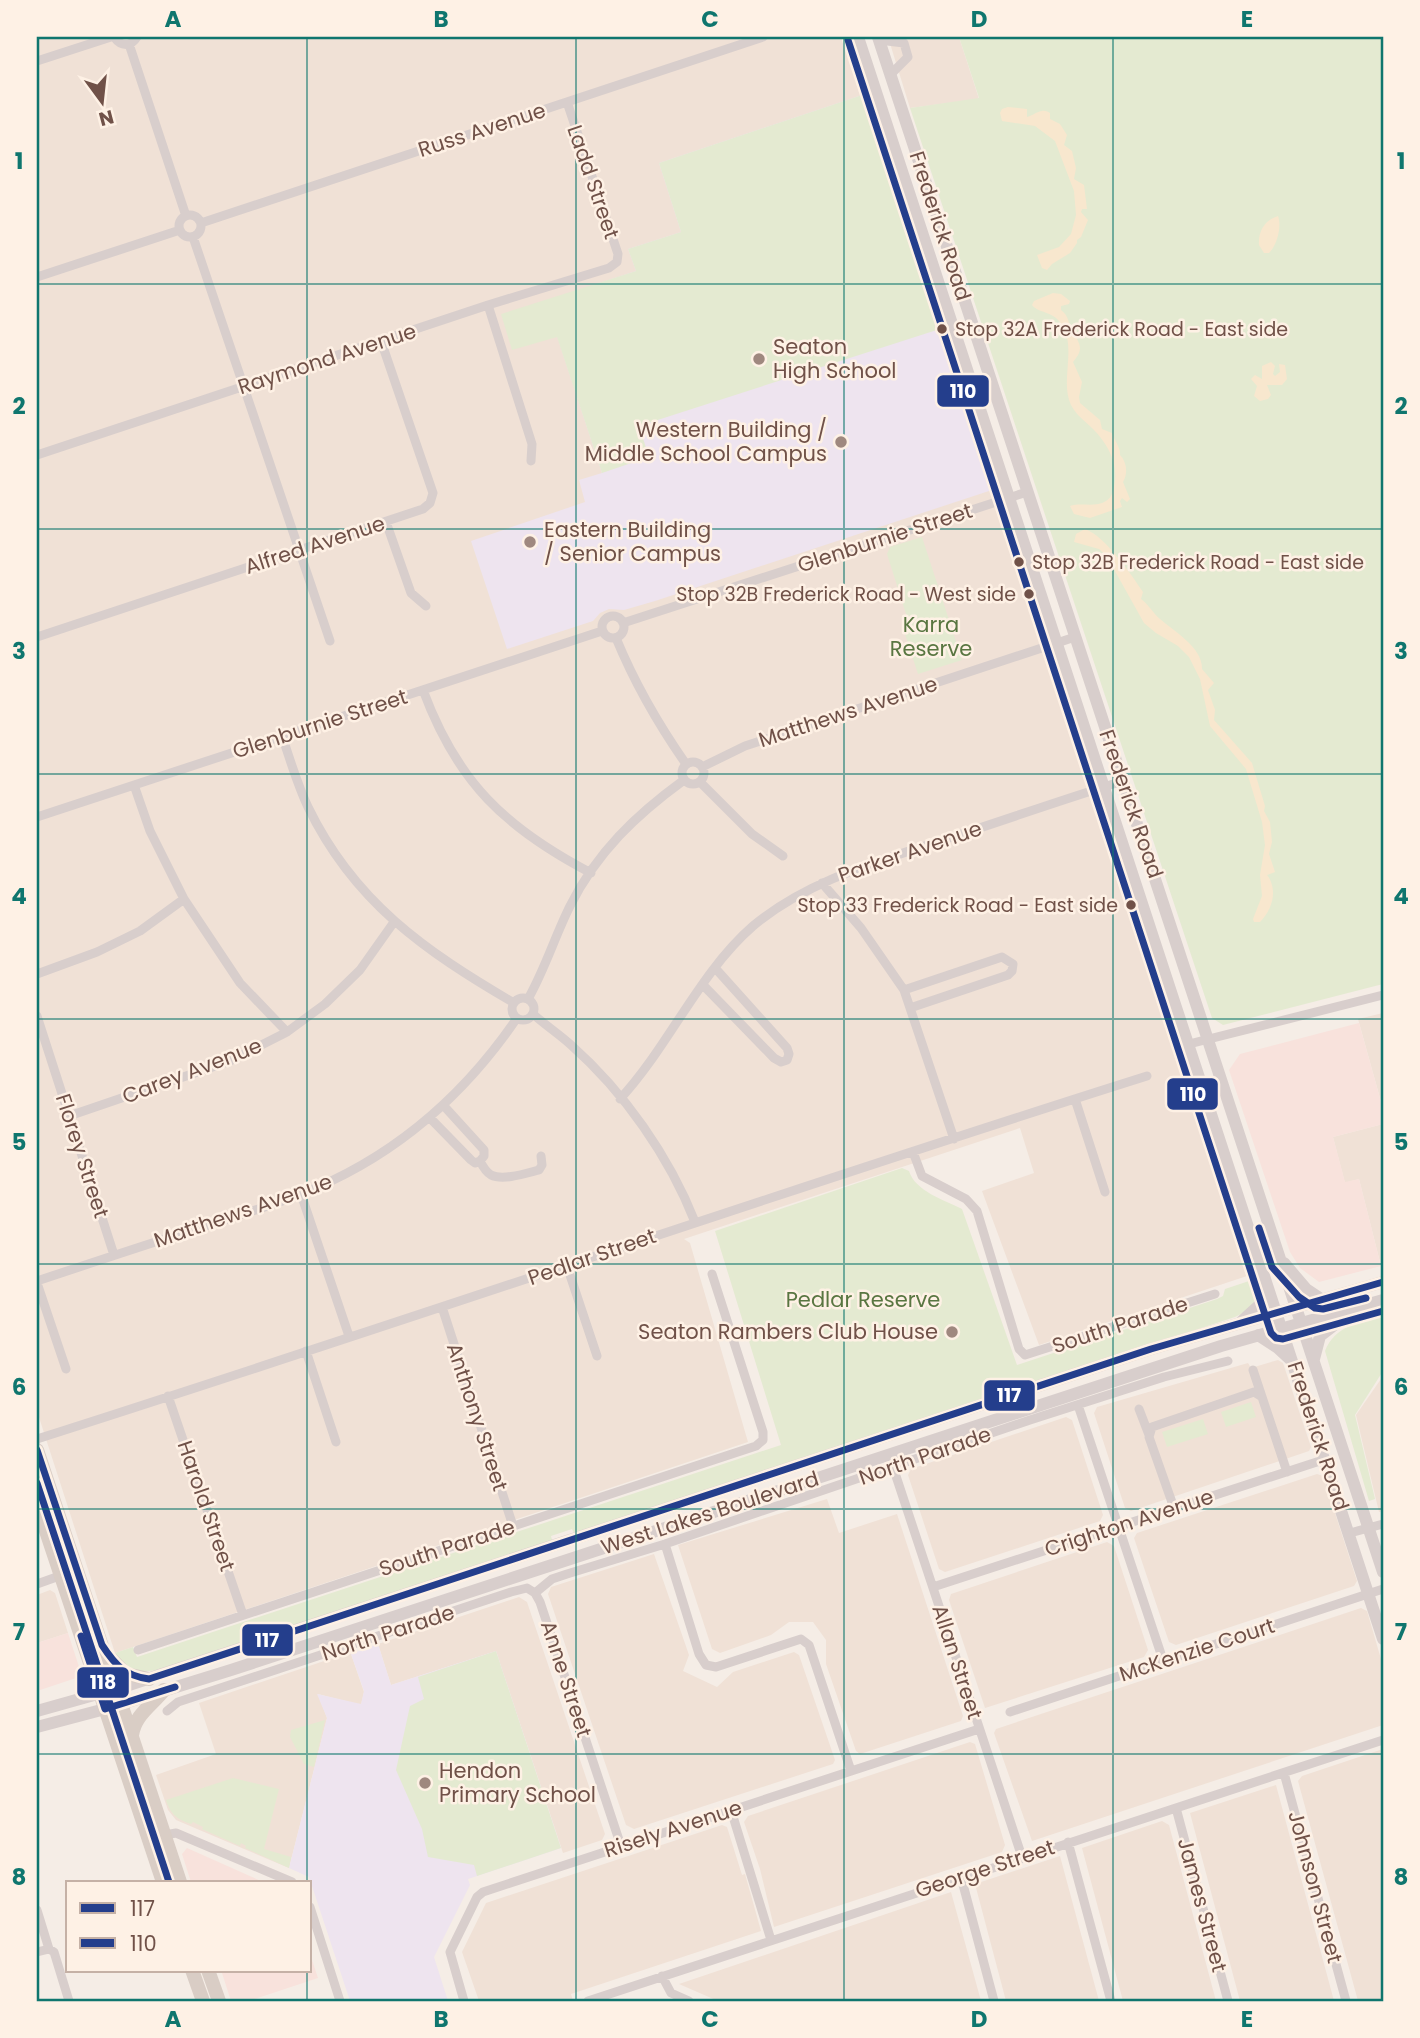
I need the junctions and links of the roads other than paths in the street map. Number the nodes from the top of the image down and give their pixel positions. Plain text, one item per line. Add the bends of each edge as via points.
1 (113, 37) edge
2 (137, 37) edge
3 (764, 37) edge
4 (858, 37) edge
5 (878, 39) edge
6 (129, 44) junction
7 (37, 61) edge
8 (892, 81) junction
9 (567, 102) junction
10 (884, 112) junction
11 (186, 216) junction
12 (201, 223) junction
13 (180, 230) junction
14 (193, 237) junction
15 (617, 262) joint
16 (37, 276) edge
17 (488, 305) junction
18 (381, 341) junction
19 (243, 387) junction
20 (37, 455) edge
21 (531, 461) dead end
22 (1027, 492) junction
23 (1009, 498) junction
24 (386, 522) junction
25 (298, 551) junction
26 (426, 606) dead end
27 (624, 623) junction
28 (602, 631) junction
29 (37, 637) edge
30 (1075, 637) junction
31 (616, 638) junction
32 (330, 641) dead end
33 (1056, 643) junction
34 (423, 690) junction
35 (282, 736) junction
36 (687, 764) junction
37 (702, 767) junction
38 (684, 780) junction
39 (1123, 780) junction
40 (700, 782) junction
41 (134, 785) junction
42 (1103, 787) junction
43 (37, 817) edge
44 (783, 856) dead end
45 (591, 873) junction
46 (822, 883) junction
47 (184, 900) junction
48 (394, 922) junction
49 (716, 969) junction
50 (37, 974) edge
51 (704, 985) junction
52 (904, 990) junction
53 (1383, 995) edge
54 (528, 999) junction
55 (514, 1003) junction
56 (911, 1008) junction
57 (533, 1014) junction
58 (37, 1016) edge
59 (517, 1018) junction
60 (287, 1032) junction
61 (1209, 1039) junction
62 (1189, 1044) junction
63 (1147, 1076) dead end
64 (620, 1099) junction
65 (1075, 1100) junction
66 (444, 1106) junction
67 (69, 1116) junction
68 (430, 1118) junction
69 (954, 1139) junction
70 (914, 1152) junction
71 (541, 1156) dead end
72 (480, 1161) junction
73 (1105, 1192) dead end
74 (301, 1194) junction
75 (695, 1222) junction
76 (114, 1255) junction
77 (1281, 1261) junction
78 (567, 1266) junction
79 (712, 1274) dead end
80 (1266, 1281) junction
81 (37, 1282) edge
82 (1383, 1282) edge
83 (1215, 1294) dead end
84 (1321, 1299) junction
85 (1383, 1300) edge
86 (1363, 1304) junction
87 (1296, 1306) junction
88 (442, 1307) junction
89 (1276, 1313) junction
90 (1301, 1323) junction
91 (1238, 1324) junction
92 (1281, 1329) junction
93 (1258, 1335) junction
94 (349, 1336) junction
95 (1221, 1346) junction
96 (306, 1351) junction
97 (597, 1356) dead end
98 (1314, 1360) junction
99 (1228, 1361) dead end
100 (1293, 1361) junction
101 (1205, 1367) junction
102 (66, 1369) dead end
103 (1253, 1370) dead end
104 (168, 1396) junction
105 (1262, 1397) junction
106 (1078, 1405) junction
107 (1139, 1409) dead end
108 (1149, 1437) junction
109 (37, 1439) edge
110 (336, 1442) dead end
111 (37, 1450) edge
112 (1326, 1459) junction
113 (893, 1467) junction
114 (1287, 1472) junction
115 (37, 1504) edge
116 (1174, 1508) junction
117 (1383, 1524) edge
118 (513, 1526) junction
119 (1119, 1526) junction
120 (1368, 1528) junction
121 (1350, 1533) junction
122 (664, 1544) junction
123 (77, 1570) junction
124 (1383, 1572) edge
125 (61, 1576) junction
126 (37, 1584) edge
127 (933, 1587) junction
128 (1383, 1588) edge
129 (475, 1590) junction
130 (535, 1593) junction
131 (1369, 1593) junction
132 (491, 1599) junction
133 (243, 1615) junction
134 (1383, 1639) edge
135 (102, 1644) junction
136 (138, 1650) dead end
137 (1163, 1660) junction
138 (231, 1670) junction
139 (149, 1679) junction
140 (245, 1680) junction
141 (117, 1690) junction
142 (164, 1690) junction
143 (100, 1695) junction
144 (121, 1704) junction
145 (105, 1709) junction
146 (37, 1711) edge
147 (167, 1711) dead end
148 (1010, 1712) dead end
149 (37, 1727) edge
150 (979, 1728) junction
151 (132, 1735) junction
152 (1383, 1740) edge
153 (851, 1771) junction
154 (1283, 1773) junction
155 (1176, 1808) junction
156 (732, 1810) junction
157 (164, 1834) junction
158 (148, 1839) junction
159 (1068, 1842) junction
160 (621, 1846) junction
161 (1022, 1857) junction
162 (961, 1877) junction
163 (163, 1881) edge
164 (180, 1881) edge
165 (290, 1881) edge
166 (37, 1910) edge
167 (312, 1913) edge
168 (771, 1940) junction
169 (49, 1948) junction
170 (37, 1952) edge
171 (193, 1972) edge
172 (209, 1972) edge
173 (662, 1976) junction
174 (69, 2001) edge
175 (203, 2001) edge
176 (219, 2001) edge
177 (340, 2001) edge
178 (464, 2001) edge
179 (588, 2001) edge
180 (689, 2001) edge
181 (994, 2001) edge
182 (1111, 2001) edge
183 (1228, 2001) edge
184 (1346, 2001) edge

1 - 6 street
1 - 7 street
2 - 6 street
3 - 9 street, Russ Avenue
4 - 10 main road, Frederick Road
5 - 8 main road, Frederick Road
5 - 8 street via 904,43 908,57
6 - 11 street
8 - 10 main road via 891,106
8 - 22 main road, Frederick Road
9 - 12 street, Russ Avenue
9 - 15 street, Ladd Street
10 - 23 main road, Frederick Road
11 - 12 street via 197,217
11 - 13 street via 179,223
12 - 14 street
13 - 14 street
13 - 16 street
14 - 19 street
15 - 17 street, Raymond Avenue
17 - 18 street, Raymond Avenue
17 - 21 street via 532,444
18 - 19 street, Raymond Avenue
18 - 24 street, Alfred Avenue via 433,493 423,509
19 - 20 street, Raymond Avenue
19 - 25 street
22 - 23 street, Glenburnie Street
22 - 30 main road, Frederick Road
23 - 27 street, Glenburnie Street
23 - 33 main road, Frederick Road
24 - 25 street, Alfred Avenue
24 - 26 street via 411,593
25 - 29 street, Alfred Avenue
25 - 32 street
27 - 28 street via 609,616
27 - 31 street
28 - 31 street
28 - 34 street, Glenburnie Street
30 - 33 street, Matthews Avenue
30 - 39 main road, Frederick Road
31 - 36 street via 652,713
33 - 37 street, Matthews Avenue via 745,746
33 - 42 main road, Frederick Road
34 - 35 street, Glenburnie Street
34 - 45 street via 434,722 457,762 492,807 556,855
35 - 41 street, Glenburnie Street
35 - 48 street via 308,807 350,877
36 - 37 street
36 - 38 street
37 - 40 street
38 - 40 street via 692,785
38 - 45 street via 622,830
39 - 42 street, Parker Avenue
39 - 61 main road, Frederick Road
40 - 44 street via 752,834
41 - 43 street, Glenburnie Street
41 - 47 street via 150,831
42 - 46 street, Parker Avenue
42 - 62 main road, Frederick Road
45 - 54 street via 571,904
46 - 49 street, Parker Avenue via 752,927
46 - 52 street via 861,928
47 - 50 street via 140,931 97,953
47 - 60 street via 240,983
48 - 55 street via 451,966
48 - 60 street, Carey Avenue via 360,970
49 - 51 street, Parker Avenue
49 - 51 street via 787,1048 787,1060 774,1058
51 - 64 street, Parker Avenue
52 - 56 street
52 - 56 street via 1002,957 1013,964 1008,975
53 - 61 street
54 - 55 street
54 - 57 street via 534,1005
55 - 59 street via 512,1013
56 - 69 street
57 - 59 street via 526,1020
57 - 64 street via 572,1046
58 - 67 street, Florey Street
59 - 66 street, Matthews Avenue via 483,1065
60 - 67 street, Carey Avenue via 230,1061
61 - 62 street
61 - 77 main road, Frederick Road
62 - 80 main road, Frederick Road
63 - 65 street, Pedlar Street
64 - 75 street via 654,1142 680,1185
65 - 69 street, Pedlar Street
65 - 73 street
66 - 68 street, Matthews Avenue
66 - 72 street via 484,1150
67 - 76 street, Florey Street
68 - 72 street via 471,1160
68 - 74 street, Matthews Avenue via 365,1163
69 - 70 street, Pedlar Street
70 - 75 street, Pedlar Street
70 - 83 street, South Parade via 922,1176 966,1199 977,1211 1019,1349 1025,1355
71 - 72 street via 539,1170 495,1177
74 - 76 street, Matthews Avenue
74 - 94 street
75 - 78 street, Pedlar Street
76 - 81 street, Matthews Avenue
77 - 84 main road
77 - 87 main road, Frederick Road
78 - 88 street, Pedlar Street
78 - 97 street
79 - 118 street, South Parade via 762,1440 756,1446
80 - 89 main road, Frederick Road
80 - 91 main road via 1263,1302
81 - 102 street
82 - 84 main road, West Lakes Boulevard
84 - 87 main road, West Lakes Boulevard
85 - 86 main road, West Lakes Boulevard
86 - 90 main road, West Lakes Boulevard
86 - 98 main road via 1320,1336
87 - 89 main road, West Lakes Boulevard
87 - 90 main road, Frederick Road
88 - 94 street, Pedlar Street
88 - 118 street, Anthony Street
89 - 91 main road, West Lakes Boulevard
89 - 92 main road, Frederick Road
90 - 92 main road, West Lakes Boulevard
90 - 98 main road, Frederick Road
91 - 139 main road, West Lakes Boulevard
92 - 93 main road, West Lakes Boulevard
92 - 100 main road, Frederick Road
93 - 95 main road, West Lakes Boulevard
93 - 100 main road
94 - 96 street, Pedlar Street
95 - 101 street
95 - 129 main road, West Lakes Boulevard
96 - 104 street, Pedlar Street
96 - 110 street
98 - 120 main road, Frederick Road
99 - 101 street, North Parade
100 - 112 main road, Frederick Road
101 - 106 street, North Parade
103 - 105 street
104 - 109 street, Pedlar Street
104 - 133 street, Harold Street
105 - 108 street via 1254,1392 1152,1427
105 - 114 street
106 - 113 street, North Parade
106 - 119 street
107 - 108 street
108 - 116 street
111 - 123 main road
112 - 114 street, Crighton Avenue
112 - 121 main road, Frederick Road
113 - 122 street, North Parade
113 - 127 street, Allan Street
114 - 116 street, Crighton Avenue
115 - 125 main road
116 - 119 street, Crighton Avenue
117 - 120 street
118 - 133 street, South Parade
119 - 127 street, Crighton Avenue
119 - 137 street
120 - 121 street
120 - 124 main road, Frederick Road
121 - 131 main road, Frederick Road
122 - 130 street, North Parade via 552,1579
122 - 153 street via 706,1665 716,1667 801,1639 809,1645
123 - 125 street
123 - 135 main road
125 - 126 street
125 - 143 main road
127 - 150 street, Allan Street
128 - 131 street, McKenzie Court
129 - 132 street, North Parade
129 - 138 main road, West Lakes Boulevard
130 - 132 street, North Parade via 527,1588
130 - 160 street, Anne Street
131 - 134 main road, Frederick Road
131 - 137 street, McKenzie Court
132 - 140 street, North Parade
133 - 136 street, South Parade
135 - 139 main road via 125,1674
135 - 141 main road
137 - 148 street, McKenzie Court
138 - 140 street
138 - 142 main road, West Lakes Boulevard
139 - 141 main road, West Lakes Boulevard
140 - 147 street, North Parade via 178,1702
141 - 143 main road, West Lakes Boulevard
141 - 144 main road
142 - 144 main road, West Lakes Boulevard
142 - 151 main road via 140,1714
143 - 145 main road
143 - 146 main road, West Lakes Boulevard
144 - 145 main road, West Lakes Boulevard
144 - 151 main road
145 - 149 main road, West Lakes Boulevard
145 - 158 main road
150 - 153 street, Risely Avenue
150 - 161 street, Allan Street
151 - 157 main road
152 - 154 street, George Street
153 - 156 street, Risely Avenue
154 - 155 street, George Street
154 - 184 street, Johnson Street
155 - 159 street, George Street
155 - 183 street, James Street
156 - 160 street, Risely Avenue
156 - 168 street
157 - 158 street
157 - 164 main road
157 - 165 street via 176,1833
158 - 163 main road
159 - 161 street, George Street
159 - 182 street
160 - 178 street, Risely Avenue via 477,1897 450,1952
161 - 162 street, George Street
162 - 168 street, George Street
162 - 181 street
166 - 169 street
167 - 177 street
168 - 173 street, George Street
169 - 170 street
169 - 174 street
171 - 175 main road
172 - 176 main road
173 - 179 street, George Street
173 - 180 street via 671,1993

